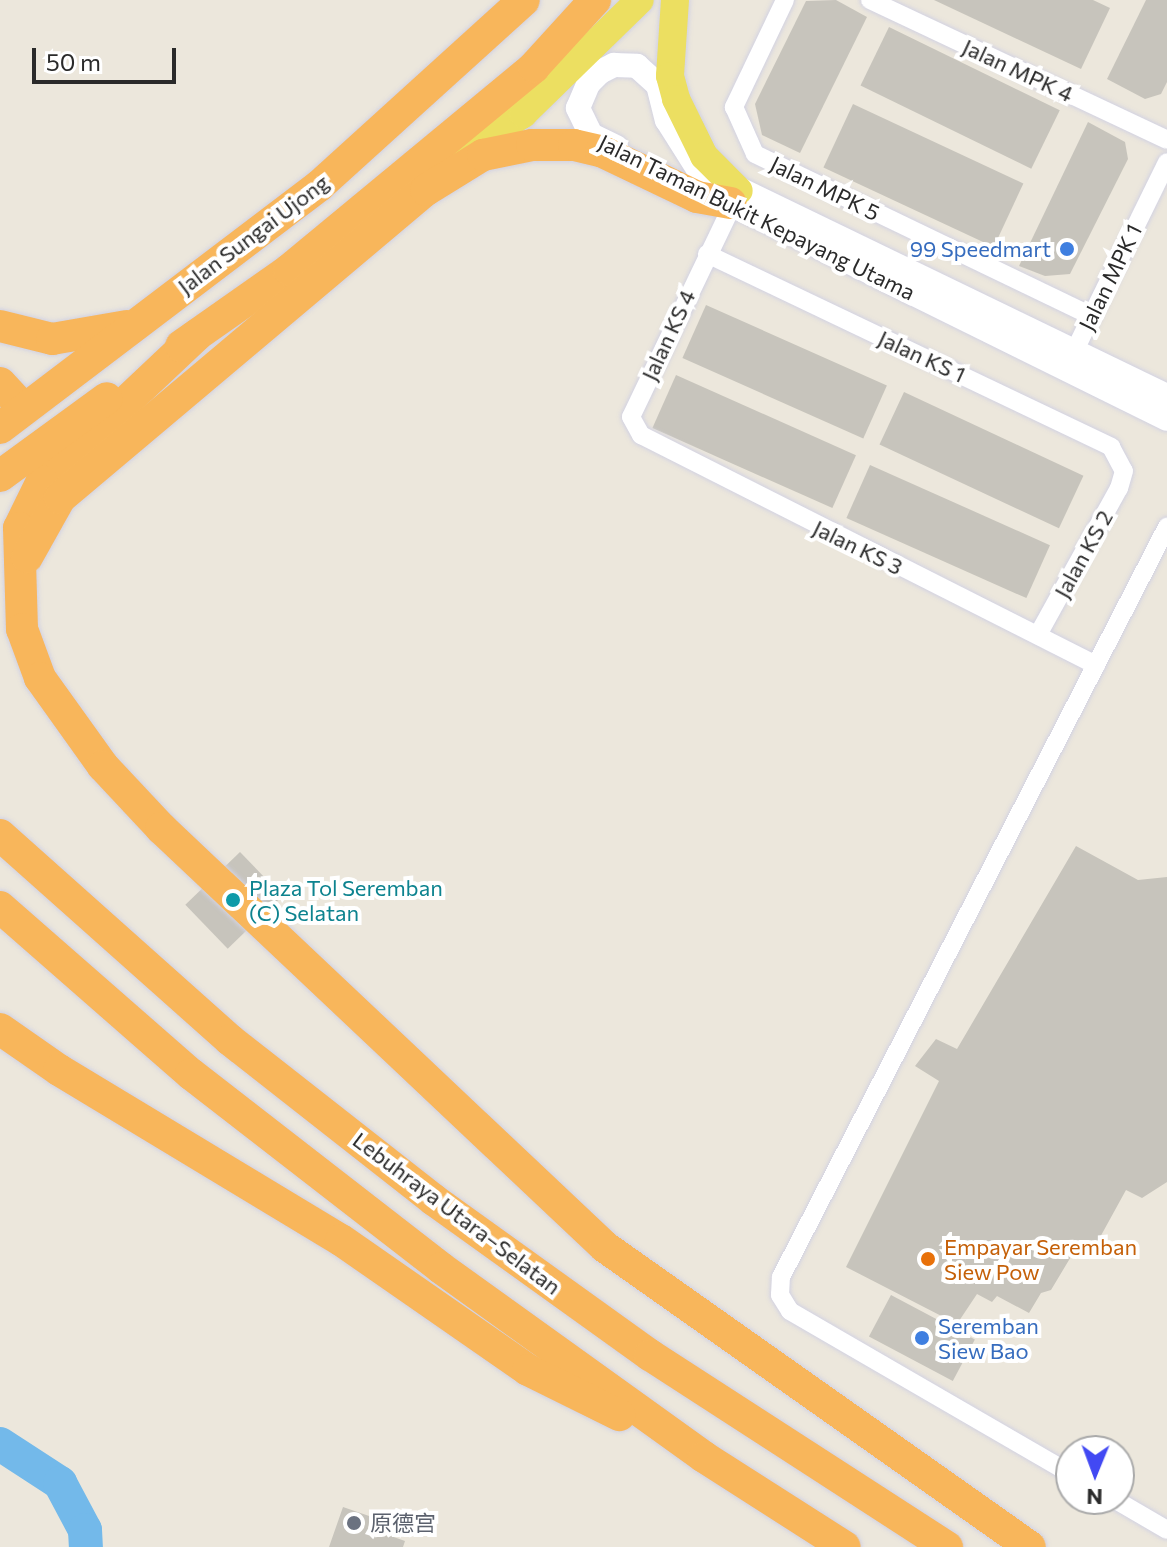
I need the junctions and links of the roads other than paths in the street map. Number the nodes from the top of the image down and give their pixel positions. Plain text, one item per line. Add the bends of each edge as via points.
1 (514, 0) edge
2 (524, 0) edge
3 (595, 0) edge
4 (640, 0) edge
5 (675, 0) edge
6 (785, 0) edge
7 (870, 0) edge
8 (496, 28) junction
9 (1167, 140) edge
10 (1167, 162) edge
11 (734, 199) junction
12 (707, 254) junction
13 (289, 270) junction
14 (1092, 316) junction
15 (130, 325) junction
16 (0, 326) edge
17 (197, 335) junction
18 (1075, 350) junction
19 (0, 383) edge
20 (1167, 396) edge
21 (631, 417) joint
22 (12, 419) edge
23 (1167, 419) edge
24 (1124, 471) joint
25 (0, 476) edge
26 (1167, 527) edge
27 (18, 574) junction
28 (1038, 635) junction
29 (1096, 665) junction
30 (0, 835) edge
31 (0, 907) edge
32 (0, 1029) edge
33 (704, 1457) junction
34 (1055, 1465) edge
35 (1135, 1511) edge
36 (1167, 1530) edge
37 (845, 1547) edge
38 (947, 1547) edge
39 (1030, 1547) edge

1 - 8 main road
2 - 8 highway, Jalan Sungai Ujong
3 - 13 highway via 534,67
4 - 13 main road via 523,114
5 - 11 main road via 670,76 676,99 704,156
6 - 14 street, Jalan MPK 5 via 734,107 755,154
7 - 9 street, Jalan MPK 4
8 - 15 highway, Jalan Sungai Ujong via 320,185
10 - 14 street, Jalan MPK 1
11 - 11 street, Jalan Taman Bukit Kepayang Utama via 591,135 578,108 588,84 614,65 637,66 658,85 667,120 686,158
11 - 12 street, Jalan KS 4
11 - 18 street, Jalan Taman Bukit Kepayang Utama
11 - 23 street, Jalan Taman Bukit Kepayang Utama
11 - 27 highway via 697,197 601,151 574,145 532,145 483,155 426,190 60,498
12 - 21 street, Jalan KS 4
12 - 24 street, Jalan KS 1 via 1111,447
13 - 17 highway
14 - 18 street, Jalan MPK 1
15 - 16 highway via 52,339
15 - 22 highway, Jalan Sungai Ujong
17 - 25 highway
17 - 27 highway via 42,481 19,528
18 - 20 street, Jalan Taman Bukit Kepayang Utama
19 - 22 highway
21 - 28 street, Jalan KS 3 via 641,435 669,453
24 - 28 street, Jalan KS 2
26 - 29 street
27 - 39 highway via 22,629 40,678 103,766 225,889 605,1247
28 - 29 street, Jalan KS 3
29 - 34 street via 788,1260 780,1295 790,1311
30 - 38 highway, Lebuhraya Utara–Selatan via 230,1040 434,1200 650,1355
31 - 33 highway via 191,1074 312,1170
32 - 33 highway via 341,1240 528,1370
33 - 37 highway
35 - 36 street

